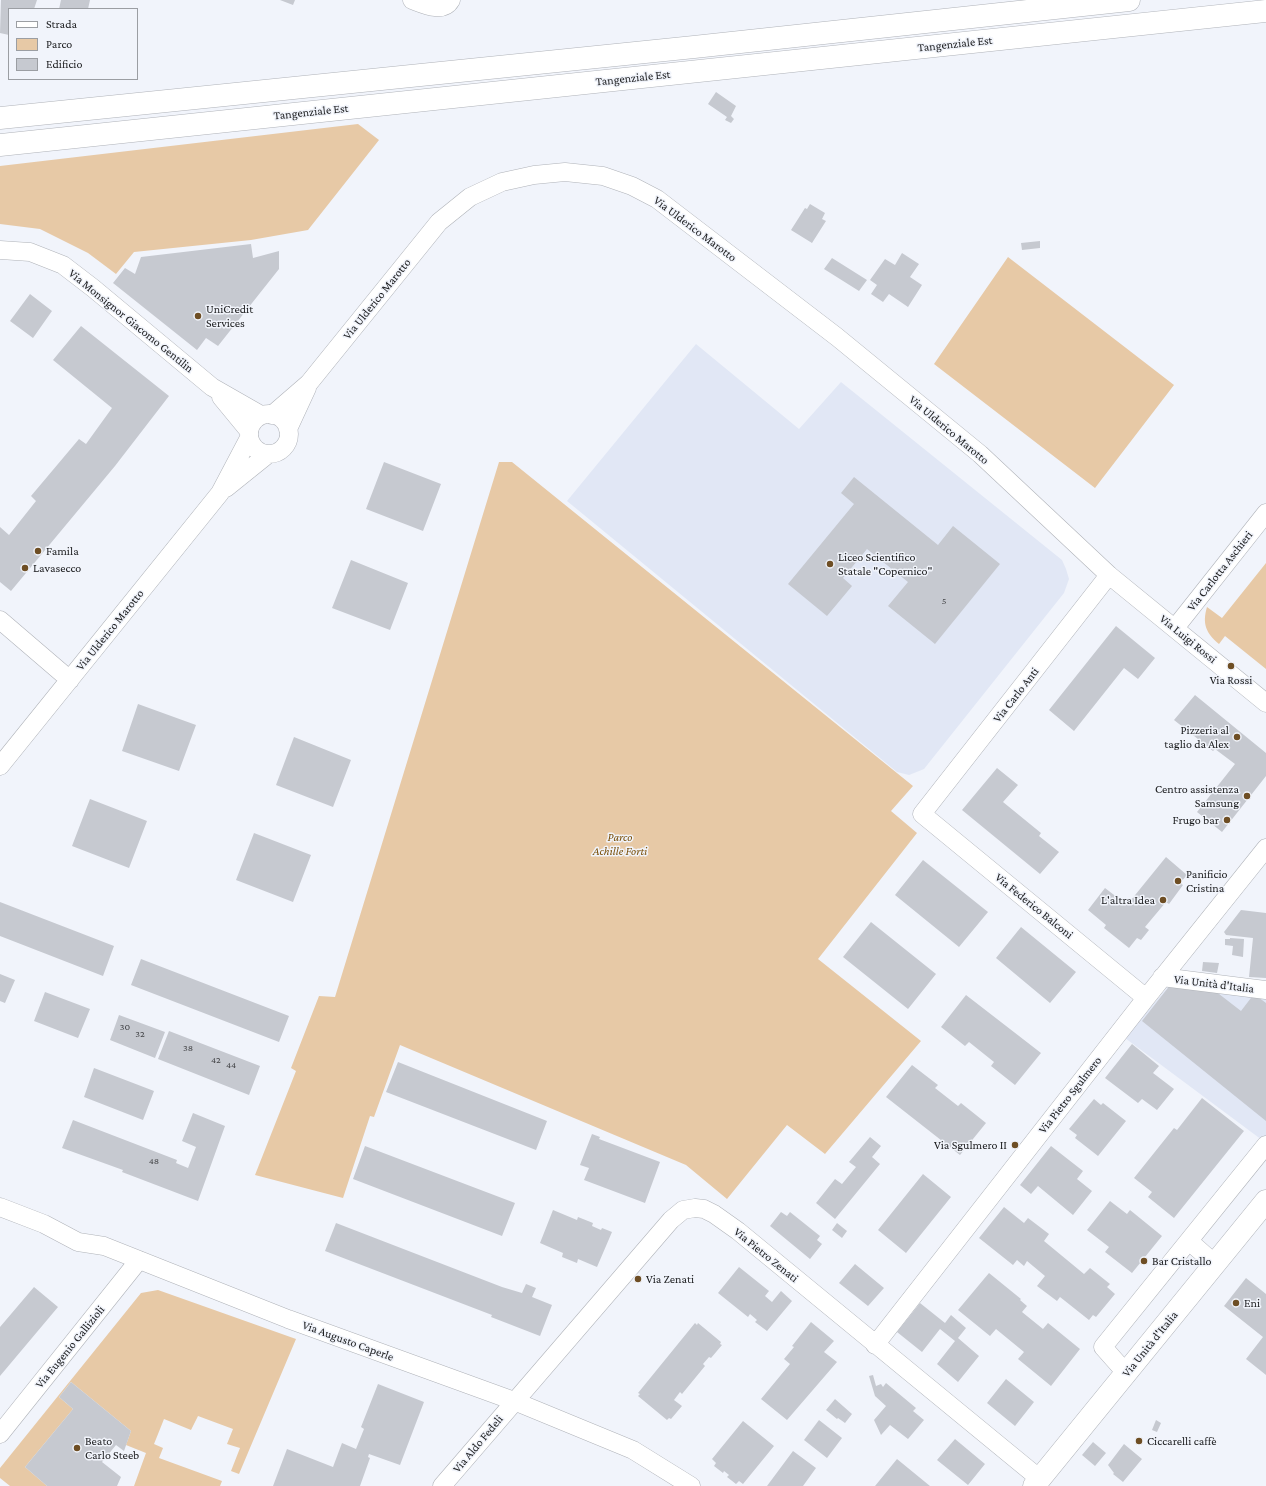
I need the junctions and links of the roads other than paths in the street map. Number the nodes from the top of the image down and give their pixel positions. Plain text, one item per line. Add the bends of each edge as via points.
1 (412, 0) edge
2 (451, 0) edge
3 (1129, 0) edge
4 (1266, 11) edge
5 (0, 118) edge
6 (0, 145) edge
7 (0, 250) edge
8 (308, 383) junction
9 (212, 387) junction
10 (267, 415) junction
11 (288, 429) junction
12 (249, 434) junction
13 (267, 455) junction
14 (220, 493) junction
15 (1266, 513) edge
16 (1109, 575) junction
17 (0, 620) edge
18 (1175, 628) junction
19 (70, 680) junction
20 (1266, 703) edge
21 (0, 766) edge
22 (922, 814) joint
23 (1266, 848) edge
24 (1162, 977) junction
25 (1266, 990) edge
26 (1146, 998) junction
27 (1266, 1145) edge
28 (1266, 1201) edge
29 (0, 1207) edge
30 (1189, 1241) junction
31 (139, 1260) junction
32 (1215, 1264) junction
33 (875, 1345) junction
34 (1126, 1373) junction
35 (514, 1401) junction
36 (0, 1434) edge
37 (1037, 1482) edge
38 (442, 1486) edge
39 (691, 1486) edge

1 - 2 street via 430,7 442,7
3 - 5 main road, Tangenziale Est
4 - 6 main road, Tangenziale Est
7 - 9 street, Via Monsignor Giacomo Gentilin via 30,252 63,265
8 - 10 street, Via Ulderico Marotto
8 - 11 street
8 - 16 street, Via Ulderico Marotto via 439,222 470,197 502,182 534,174 565,172 603,176 632,186 657,199 837,337 980,454
9 - 10 street, Via Monsignor Giacomo Gentilin
9 - 12 street, Via Monsignor Giacomo Gentilin
10 - 11 street via 281,419
10 - 12 street via 255,419
11 - 13 street via 288,442 284,447 279,452
12 - 13 street via 255,450
12 - 14 street, Via Ulderico Marotto
13 - 14 street, Via Ulderico Marotto
14 - 19 street, Via Ulderico Marotto
15 - 18 street, Via Carlotta Aschieri
16 - 18 street, Via Luigi Rossi
16 - 22 street, Via Carlo Anti
17 - 19 street
18 - 20 street, Via Luigi Rossi
19 - 21 street, Via Ulderico Marotto
22 - 26 street, Via Federico Balconi
23 - 24 street, Via Pietro Sgulmero
24 - 25 street, Via Unità d'Italia
24 - 26 street, Via Pietro Sgulmero
26 - 33 street, Via Pietro Sgulmero
27 - 30 street
28 - 32 main road, Via Unità d'Italia
29 - 31 street, Via Augusto Caperle via 44,1224 70,1239 104,1246
30 - 32 street
30 - 34 street via 1103,1347
31 - 35 street, Via Augusto Caperle via 288,1319
31 - 36 street, Via Eugenio Gallizioli
32 - 34 main road, Via Unità d'Italia
33 - 35 street, Via Pietro Zenati via 738,1232 714,1214 695,1208 683,1210 671,1220
33 - 37 street, Via Pietro Zenati
34 - 37 main road, Via Unità d'Italia
35 - 38 street, Via Aldo Fedeli
35 - 39 street, Via Augusto Caperle via 633,1450

